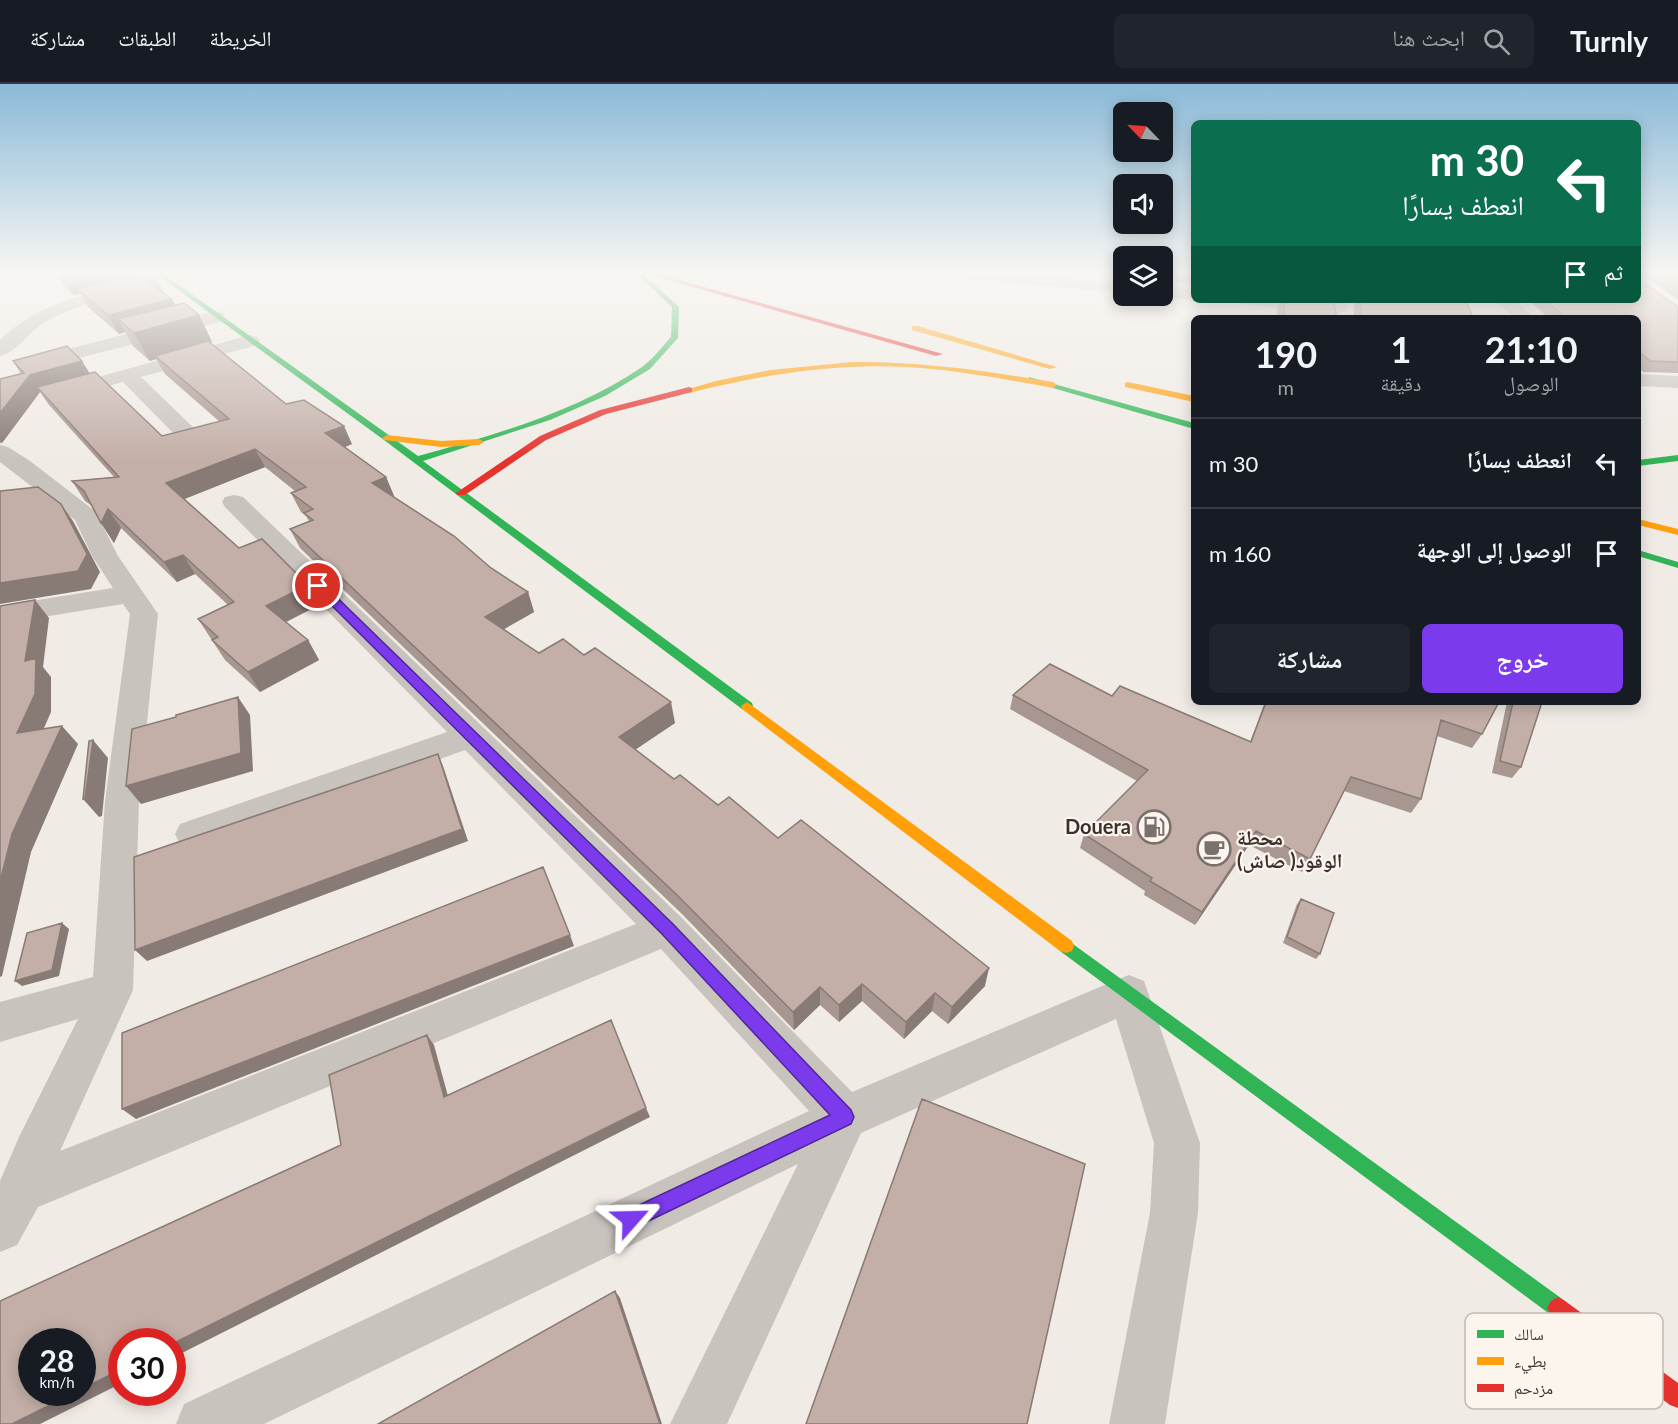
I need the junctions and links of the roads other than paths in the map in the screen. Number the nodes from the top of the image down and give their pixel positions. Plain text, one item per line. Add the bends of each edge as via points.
1 (16, 336) edge
2 (143, 336) edge
3 (242, 336) edge
4 (675, 336) edge
5 (873, 336) edge
6 (942, 336) edge
7 (250, 341) junction
8 (0, 350) edge
9 (79, 352) dead end
10 (1062, 369) dead end
11 (127, 375) junction
12 (1641, 380) edge
13 (1678, 382) edge
14 (1053, 385) junction
15 (49, 397) edge
16 (1191, 398) edge
17 (1191, 404) edge
18 (1191, 425) edge
19 (190, 437) edge
20 (387, 438) junction
21 (479, 442) junction
22 (0, 452) edge
23 (1678, 458) edge
24 (415, 460) junction
25 (1641, 463) edge
26 (461, 493) junction
27 (234, 502) dead end
28 (1641, 523) edge
29 (1678, 532) edge
30 (1641, 554) edge
31 (1678, 565) edge
32 (130, 594) junction
33 (0, 615) edge
34 (470, 736) junction
35 (192, 834) dead end
36 (667, 929) junction
37 (113, 990) junction
38 (1130, 994) junction
39 (0, 1022) edge
40 (845, 1117) junction
41 (21, 1190) junction
42 (0, 1228) edge
43 (1565, 1313) edge
44 (1663, 1386) edge
45 (1678, 1397) edge
46 (204, 1424) edge
47 (698, 1424) edge
48 (1137, 1424) edge

1 - 8 street
2 - 9 street
3 - 7 main road
4 - 21 main road via 656,362 601,395 553,417
5 - 14 main road
6 - 10 main road
7 - 11 street
7 - 20 main road
11 - 15 street
11 - 19 street
12 - 13 street
14 - 18 main road
14 - 26 main road via 907,365 831,365 745,375 603,412 543,438
16 - 17 main road via 1118,384
20 - 21 main road via 441,444
20 - 24 main road
21 - 24 main road
22 - 32 street via 86,516 105,556
23 - 25 main road
24 - 26 main road
26 - 38 main road
27 - 34 street
28 - 29 main road
30 - 31 main road
32 - 33 street
32 - 37 street via 144,614 122,801
34 - 35 street
34 - 36 street
36 - 40 street
36 - 41 street
37 - 39 street
37 - 41 street
38 - 40 street
38 - 43 main road
38 - 48 street via 1177,1143 1174,1213
40 - 46 street
40 - 47 street
41 - 42 street
44 - 45 main road

